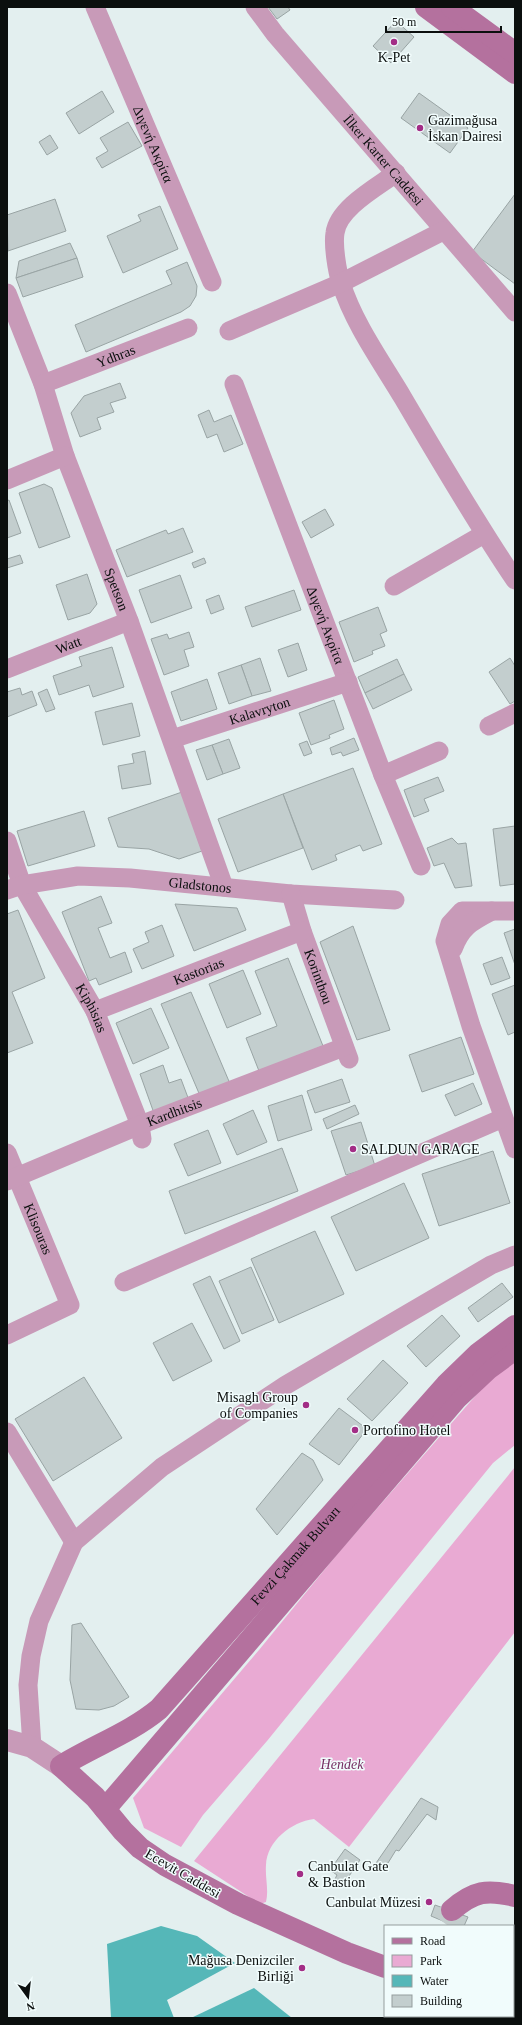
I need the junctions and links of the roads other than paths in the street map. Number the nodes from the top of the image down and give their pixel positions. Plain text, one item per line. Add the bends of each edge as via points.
1 (94, 7) edge
2 (255, 7) edge
3 (426, 7) edge
4 (452, 7) edge
5 (515, 53) edge
6 (515, 72) edge
7 (396, 173) junction
8 (443, 230) junction
9 (212, 282) dead end
10 (341, 283) junction
11 (8, 300) edge
12 (515, 312) edge
13 (188, 328) dead end
14 (229, 331) dead end
15 (43, 384) junction
16 (234, 384) dead end
17 (66, 456) junction
18 (7, 480) edge
19 (484, 534) junction
20 (515, 580) edge
21 (394, 586) dead end
22 (129, 621) junction
23 (7, 669) edge
24 (348, 682) junction
25 (515, 714) edge
26 (489, 726) dead end
27 (172, 739) junction
28 (439, 751) dead end
29 (383, 775) junction
30 (7, 841) edge
31 (421, 866) dead end
32 (224, 887) junction
33 (15, 888) edge
34 (291, 894) junction
35 (395, 900) dead end
36 (515, 911) edge
37 (302, 930) junction
38 (95, 1011) junction
39 (346, 1053) joint
40 (503, 1118) junction
41 (141, 1132) junction
42 (515, 1149) edge
43 (7, 1153) edge
44 (12, 1179) edge
45 (515, 1255) edge
46 (124, 1282) dead end
47 (515, 1326) edge
48 (7, 1335) edge
49 (515, 1349) edge
50 (7, 1432) edge
51 (74, 1542) junction
52 (7, 1740) edge
53 (32, 1747) junction
54 (61, 1766) junction
55 (105, 1809) junction
56 (515, 1896) edge
57 (445, 1919) tunnel mouth
58 (384, 1967) edge

1 - 9 street, Διγενή Ακρίτα
2 - 7 street, İlker Karter Caddesi via 275,34
3 - 6 main road
4 - 5 main road
7 - 8 street, İlker Karter Caddesi
7 - 10 street via 349,208 339,219 335,233
8 - 10 street
8 - 12 street, İlker Karter Caddesi
10 - 14 street
10 - 19 street via 375,351
11 - 15 street, Spetson
13 - 15 street, Ydhras
15 - 17 street, Spetson
16 - 24 street, Διγενή Ακρίτα
17 - 18 street
17 - 22 street, Spetson
19 - 20 street
19 - 21 street
22 - 23 street, Watt
22 - 27 street, Spetson
24 - 27 street, Kalavryton
24 - 29 street, Διγενή Ακρίτα
25 - 26 street
27 - 32 street, Spetson
28 - 29 street
29 - 31 street, Διγενή Ακρίτα
30 - 33 street, Kiphisias
32 - 33 street, Gladstonos via 78,876
32 - 34 street, Gladstonos
33 - 38 street, Kiphisias
34 - 35 street, Gladstonos
34 - 37 street, Korinthou
36 - 40 street via 462,911 450,924 445,941 450,963
37 - 38 street, Kastorias
37 - 39 street, Korinthou
38 - 41 street, Kiphisias
39 - 41 street, Kardhitsis
40 - 42 street
40 - 46 street
41 - 44 street, Kardhitsis
43 - 44 street, Klisouras
44 - 48 street, Klisouras via 70,1305
45 - 51 street via 491,1266 286,1385 162,1467
47 - 54 main road, Fevzi Çakmak Bulvarı via 479,1353 446,1386 159,1709 134,1727 92,1747
49 - 55 main road, Fevzi Çakmak Bulvarı via 488,1369 456,1399
50 - 51 street
51 - 53 street via 39,1621 31,1656 28,1685
52 - 53 street, Ecevit Caddesi
53 - 54 street, Ecevit Caddesi
54 - 55 main road, Ecevit Caddesi via 80,1781
55 - 58 main road, Ecevit Caddesi via 140,1848 165,1865 238,1904 347,1953
56 - 57 main road via 496,1891 478,1893

